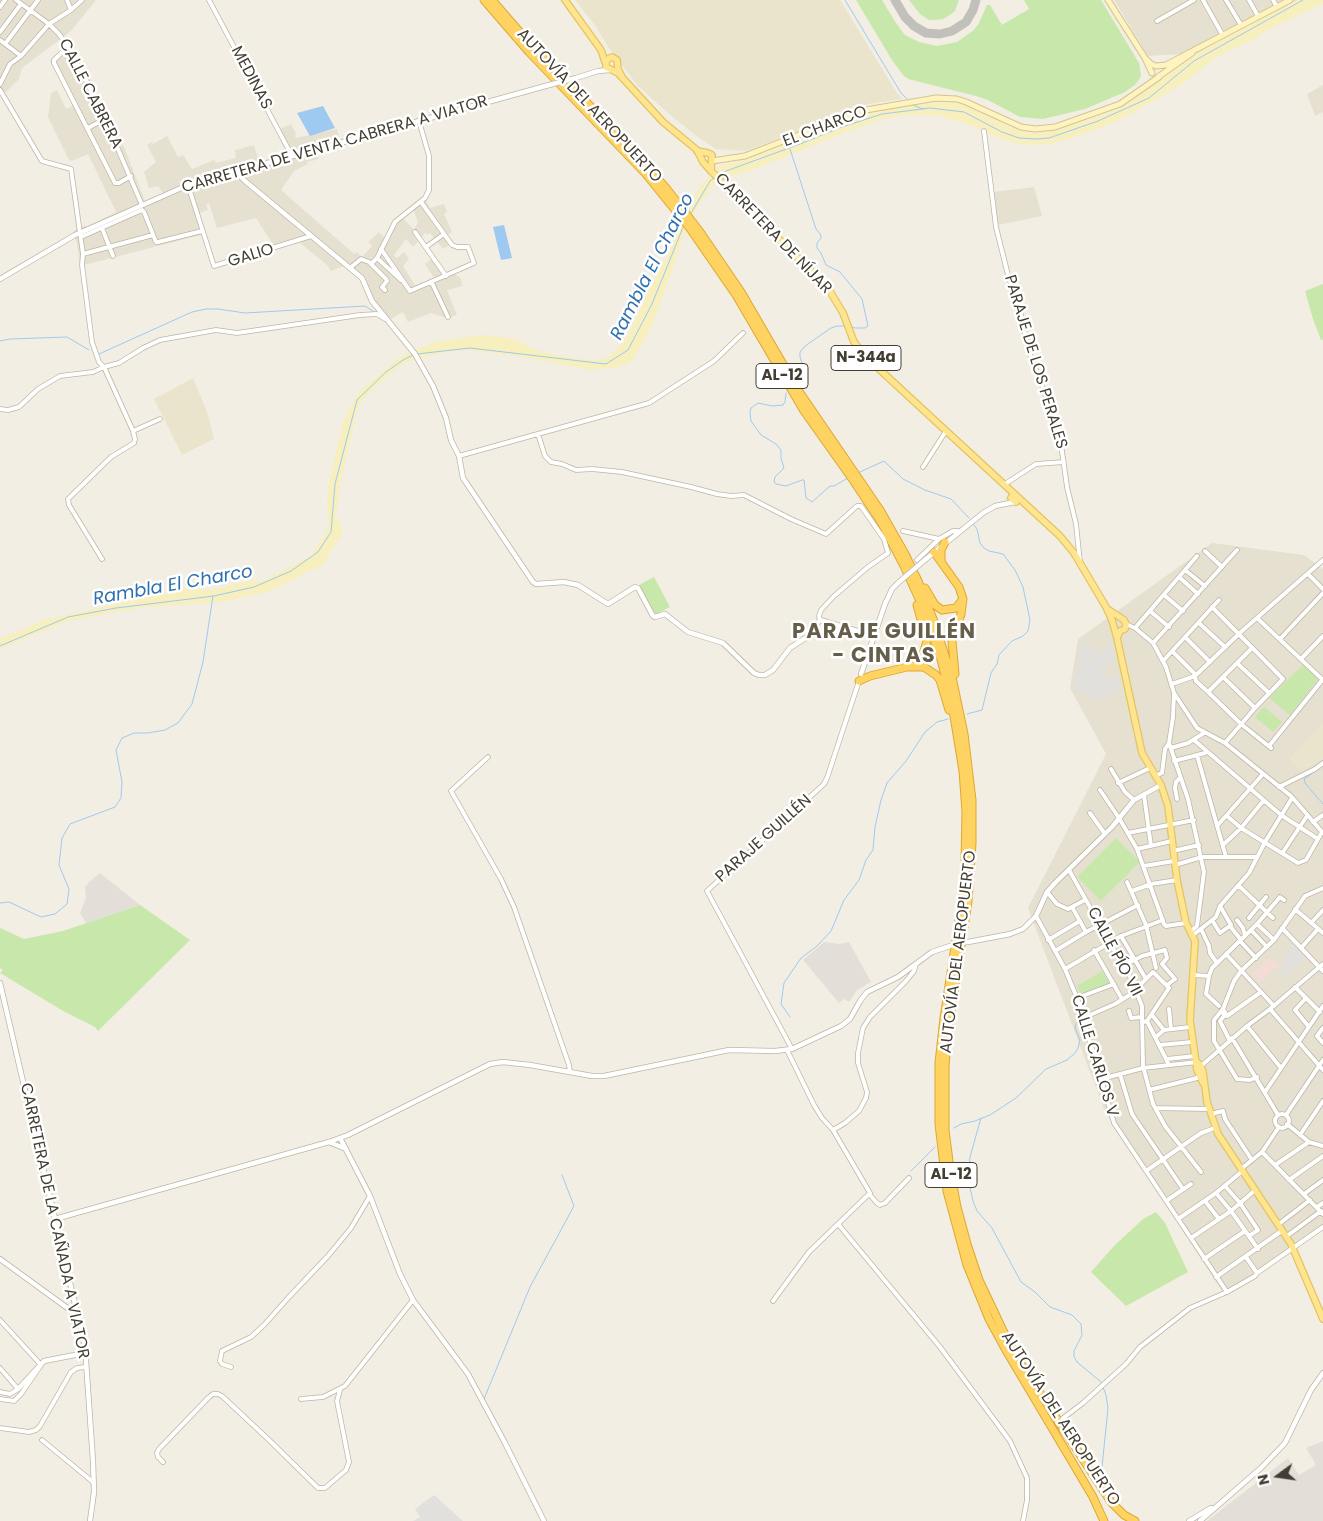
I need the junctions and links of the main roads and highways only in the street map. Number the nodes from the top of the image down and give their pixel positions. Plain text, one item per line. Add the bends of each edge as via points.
1 (484, 0) edge
2 (492, 0) edge
3 (565, 0) edge
4 (1108, 0) edge
5 (1290, 0) edge
6 (1204, 44) junction
7 (601, 50) junction
8 (612, 58) junction
9 (1145, 58) junction
10 (605, 63) junction
11 (1158, 66) junction
12 (613, 68) junction
13 (1153, 74) junction
14 (1161, 76) junction
15 (1150, 84) junction
16 (704, 155) junction
17 (710, 161) junction
18 (684, 215) junction
19 (691, 225) junction
20 (942, 540) road end
21 (934, 552) road end
22 (905, 554) junction
23 (926, 559) road end
24 (941, 561) junction
25 (904, 566) junction
26 (963, 598) junction
27 (1106, 608) junction
28 (1120, 618) junction
29 (1116, 628) junction
30 (907, 667) junction
31 (860, 678) road end
32 (964, 734) junction
33 (963, 771) junction
34 (1208, 1112) junction
35 (1241, 1171) junction
36 (1293, 1249) junction
37 (1323, 1319) edge
38 (1104, 1521) edge
39 (1134, 1521) edge

1 - 18 highway, AUTOVÍA DEL AEROPUERTO / AL-12 via 528,52
2 - 18 highway, AUTOVÍA DEL AEROPUERTO / AL-12 via 622,139
3 - 7 main road, CARRETERA DE NÍJAR / N-344a
4 - 9 main road
5 - 6 main road, EL CHARCO
6 - 11 main road, EL CHARCO
6 - 14 main road, EL CHARCO
7 - 8 main road, CARRETERA DE NÍJAR / N-344a
7 - 10 main road, CARRETERA DE NÍJAR / N-344a
8 - 10 main road
8 - 12 main road, CARRETERA DE NÍJAR / N-344a via 617,60
9 - 11 main road
9 - 13 main road
10 - 12 main road, CARRETERA DE NÍJAR / N-344a via 606,68
11 - 13 main road via 1153,69
11 - 14 main road via 1162,69
12 - 16 main road, CARRETERA DE NÍJAR / N-344a via 663,122
13 - 14 main road
13 - 15 main road
14 - 15 main road, EL CHARCO
15 - 17 main road, EL CHARCO via 1120,104 1055,127 1021,127 966,102 936,98 860,111 740,158
16 - 17 main road, CARRETERA DE NÍJAR
16 - 17 main road, CARRETERA DE NÍJAR / N-344a via 702,161
17 - 27 main road, CARRETERA DE NÍJAR / N-344a via 711,171 828,288 843,313 854,342 866,357 1005,484 1013,499 1027,504 1060,536
18 - 19 highway, AUTOVÍA DEL AEROPUERTO / AL-12
19 - 22 highway, AUTOVÍA DEL AEROPUERTO / AL-12 via 732,277 798,390 867,489
19 - 25 highway, AUTOVÍA DEL AEROPUERTO / AL-12 via 804,411 872,509
20 - 24 highway
21 - 24 highway
22 - 26 highway via 937,608 956,608
22 - 32 highway, AUTOVÍA DEL AEROPUERTO / AL-12 via 939,635
23 - 24 highway
24 - 26 highway
25 - 30 highway via 927,641 922,658
25 - 33 highway, AUTOVÍA DEL AEROPUERTO / AL-12 via 941,660
26 - 32 highway via 952,650
27 - 28 main road, CARRETERA DE NÍJAR
27 - 29 main road, CARRETERA DE NÍJAR
28 - 29 main road via 1116,620
28 - 29 main road via 1126,624 1125,629
29 - 34 main road, CARRETERA DE NÍJAR via 1139,742 1144,758 1167,799 1177,880 1195,947 1190,1027
30 - 31 highway
30 - 33 highway via 924,667 940,680
32 - 39 highway, AUTOVÍA DEL AEROPUERTO / AL-12 via 972,800 972,843 966,916 946,1052 944,1099 953,1188 972,1261 1006,1337 1111,1502
33 - 38 highway, AUTOVÍA DEL AEROPUERTO / AL-12 via 964,881 938,1080 939,1124 951,1210 965,1258 990,1320
34 - 35 main road
34 - 35 main road via 1212,1129
35 - 36 main road
35 - 36 main road
36 - 37 main road

